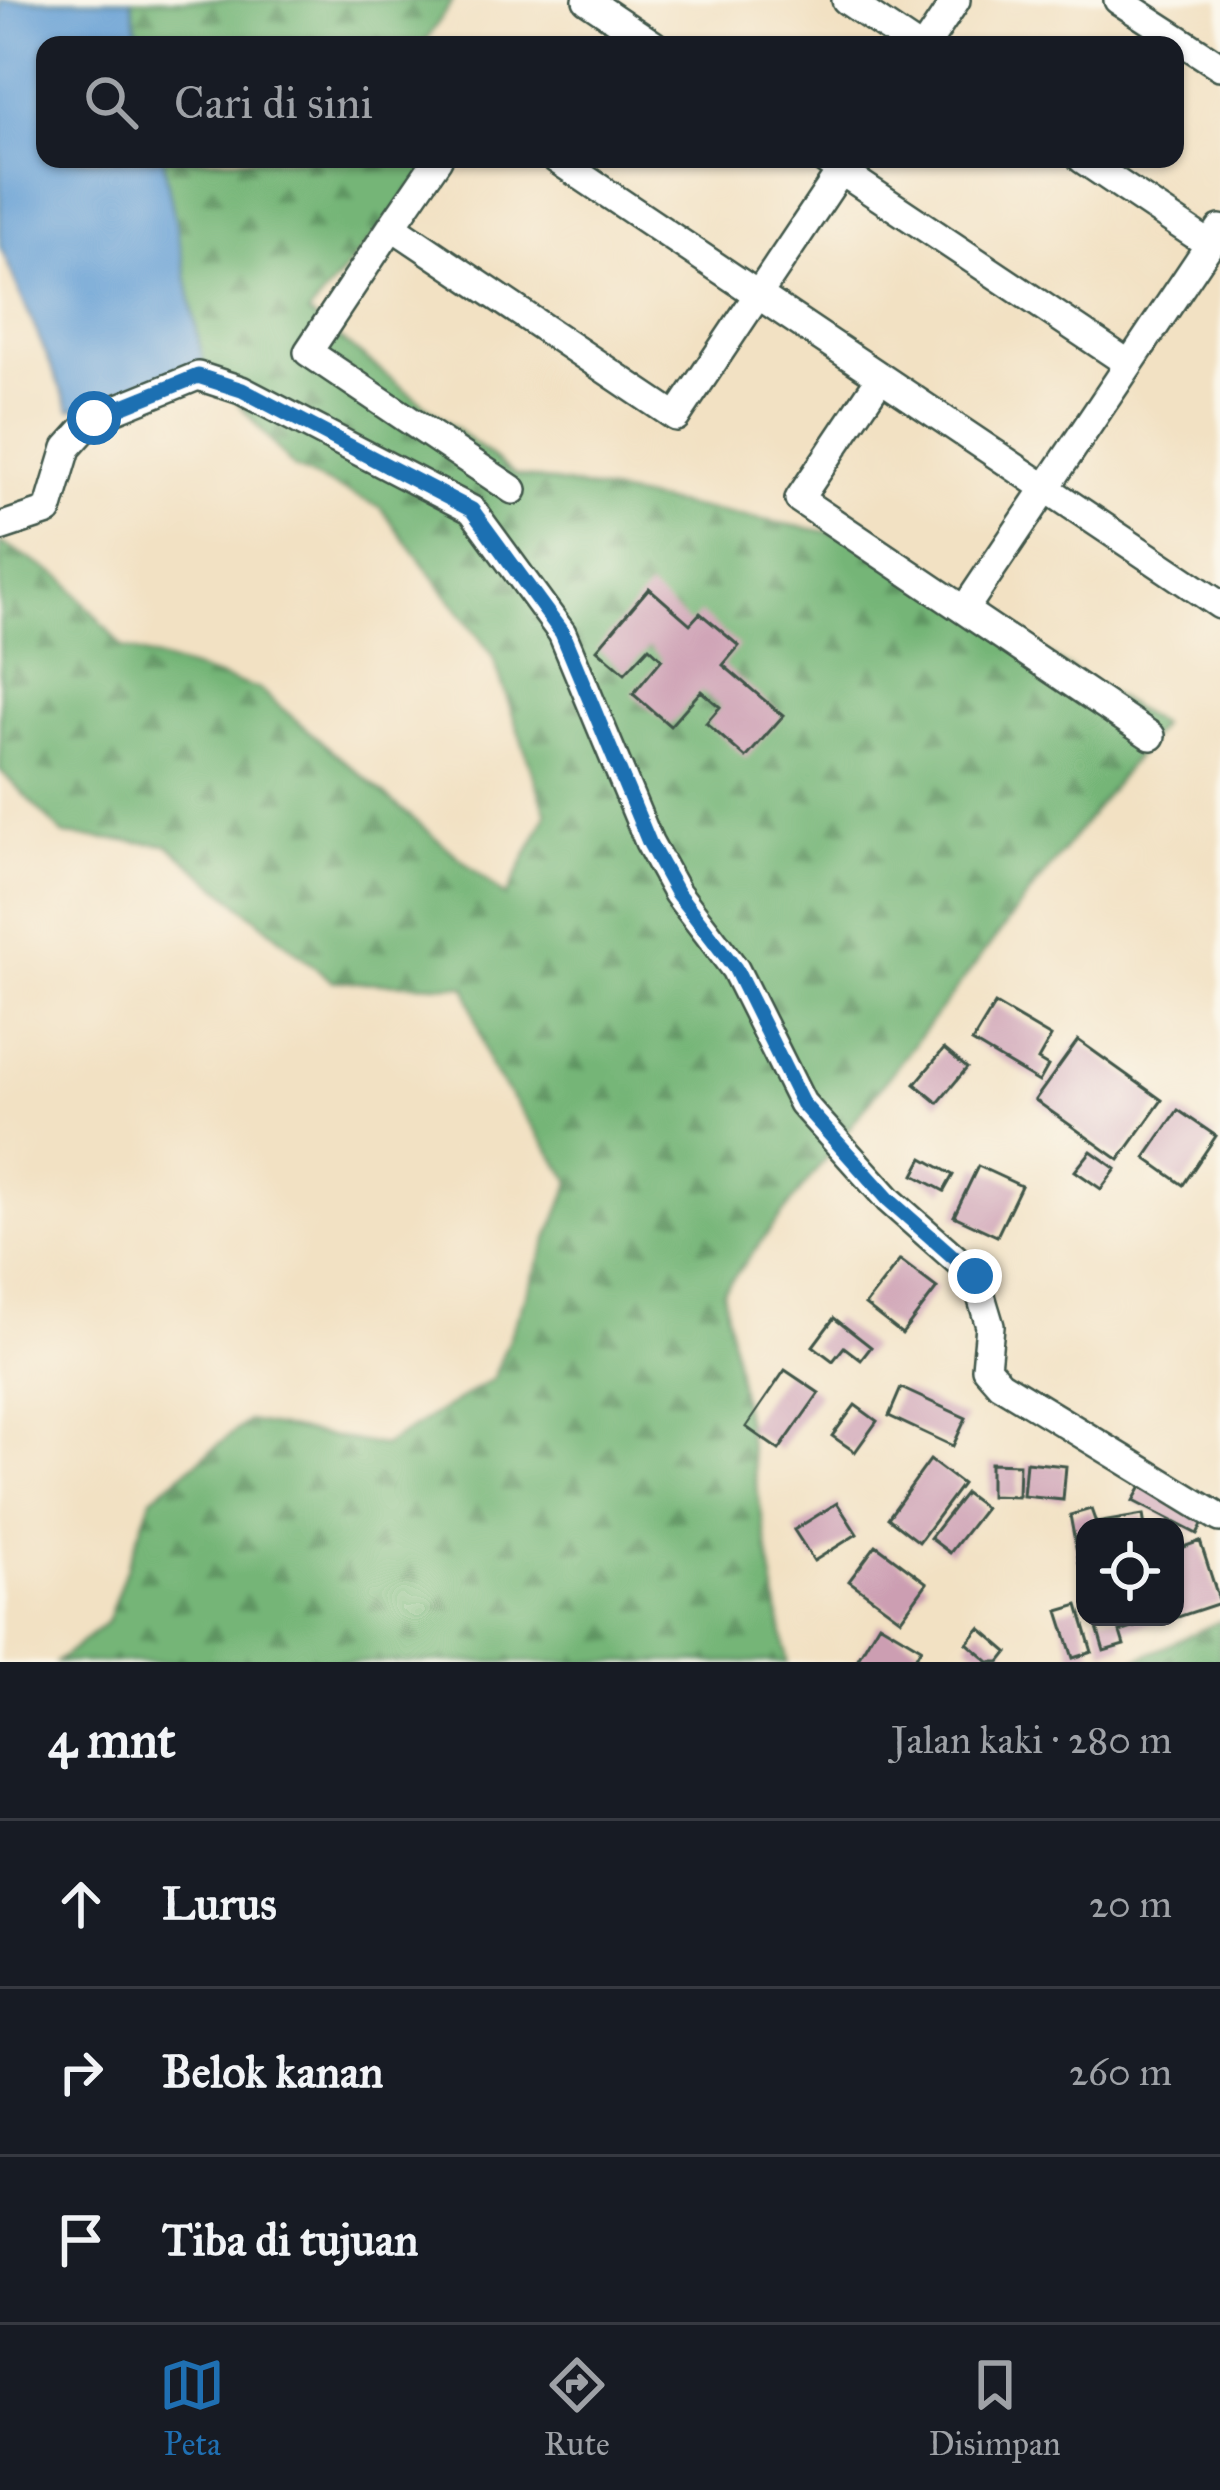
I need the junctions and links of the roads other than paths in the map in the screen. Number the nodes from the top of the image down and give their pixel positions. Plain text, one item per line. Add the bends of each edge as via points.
1 (587, 0) edge
2 (846, 0) edge
3 (956, 0) edge
4 (1118, 0) edge
5 (641, 36) edge
6 (900, 36) edge
7 (932, 36) edge
8 (1174, 36) edge
9 (1184, 43) edge
10 (1220, 66) edge
11 (432, 168) edge
12 (569, 168) edge
13 (835, 168) edge
14 (845, 168) edge
15 (1097, 168) edge
16 (392, 226) junction
17 (1215, 237) edge
18 (758, 294) junction
19 (1129, 364) junction
20 (881, 377) junction
21 (1046, 488) junction
22 (513, 490) dead end
23 (0, 527) edge
24 (1220, 605) edge
25 (964, 610) junction
26 (1151, 736) dead end
27 (1220, 1518) edge

1 - 5 street
2 - 6 street
3 - 7 street
4 - 8 street
9 - 10 street
11 - 16 street
12 - 18 street
13 - 18 street
14 - 19 street
15 - 17 street
16 - 18 street via 676,417
16 - 22 street via 308,352
17 - 19 street
18 - 20 street
19 - 21 street
20 - 21 street
20 - 25 street via 799,499
21 - 24 street
21 - 25 street
23 - 27 street via 48,511 67,448 94,418 198,376 242,390 472,510 562,633 649,842 735,968 802,1103 889,1200 975,1276 990,1326 986,1368
25 - 26 street

